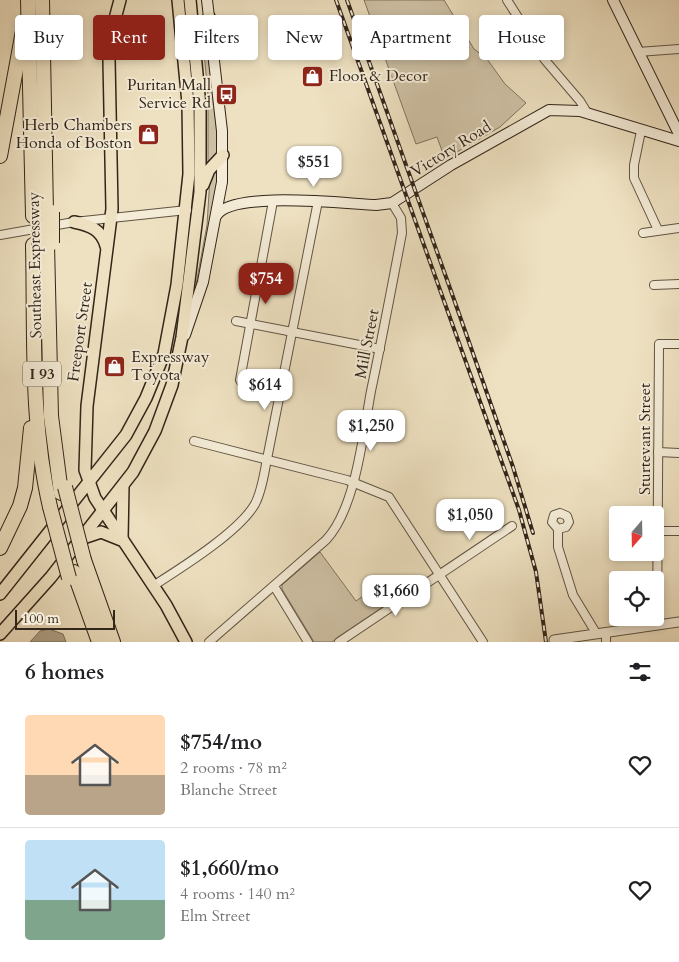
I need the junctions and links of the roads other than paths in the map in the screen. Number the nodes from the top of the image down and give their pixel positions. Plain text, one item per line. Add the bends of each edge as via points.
1 (42, 0) edge
2 (47, 0) edge
3 (120, 0) edge
4 (178, 0) edge
5 (190, 0) edge
6 (207, 0) edge
7 (507, 0) edge
8 (613, 0) edge
9 (30, 4) edge
10 (191, 15) edge
11 (209, 15) edge
12 (679, 49) edge
13 (638, 52) junction
14 (195, 60) edge
15 (213, 60) edge
16 (588, 114) junction
17 (641, 131) junction
18 (679, 134) edge
19 (679, 141) edge
20 (223, 155) junction
21 (0, 156) edge
22 (222, 186) junction
23 (273, 201) junction
24 (318, 201) junction
25 (392, 203) junction
26 (199, 204) junction
27 (234, 205) junction
28 (187, 210) junction
29 (42, 214) junction
30 (216, 216) junction
31 (110, 218) junction
32 (74, 222) junction
33 (679, 228) edge
34 (658, 230) junction
35 (643, 233) dead end
36 (0, 235) edge
37 (43, 244) junction
38 (107, 249) junction
39 (679, 284) edge
40 (654, 285) dead end
41 (236, 321) dead end
42 (250, 324) junction
43 (293, 332) junction
44 (679, 344) edge
45 (180, 350) junction
46 (380, 350) junction
47 (280, 396) junction
48 (36, 398) junction
49 (194, 441) dead end
50 (658, 452) junction
51 (679, 453) edge
52 (268, 459) junction
53 (353, 482) junction
54 (88, 484) junction
55 (123, 486) junction
56 (58, 497) junction
57 (658, 506) edge
58 (104, 512) junction
59 (512, 526) dead end
60 (558, 530) dead end
61 (664, 531) edge
62 (679, 531) edge
63 (80, 541) junction
64 (122, 541) junction
65 (0, 548) edge
66 (76, 569) junction
67 (440, 575) junction
68 (153, 586) junction
69 (274, 586) junction
70 (0, 594) edge
71 (102, 613) junction
72 (679, 622) edge
73 (664, 624) edge
74 (650, 626) edge
75 (606, 632) junction
76 (596, 633) junction
77 (0, 634) edge
78 (554, 640) dead end
79 (92, 642) edge
80 (99, 642) edge
81 (106, 642) edge
82 (113, 642) edge
83 (124, 642) edge
84 (186, 642) edge
85 (209, 642) edge
86 (308, 642) edge
87 (339, 642) edge
88 (483, 642) edge
89 (606, 642) edge

1 - 29 highway, I 93
2 - 29 highway, Southeast Expressway / I 93
3 - 31 main road, Freeport Street via 109,60 113,176
4 - 28 main road via 189,120
5 - 10 main road
6 - 11 main road
7 - 16 street via 545,60
8 - 13 main road
9 - 21 highway
9 - 29 highway, Southeast Expressway / I 93
12 - 13 street
13 - 18 main road
14 - 26 main road via 201,130
15 - 20 main road
16 - 17 main road, Victory Road
16 - 25 main road, Victory Road via 563,109 540,113
17 - 19 main road, Victory Road
17 - 34 street via 634,178
20 - 22 main road
20 - 26 main road via 206,176
22 - 27 main road via 226,198
22 - 30 main road
23 - 24 main road, Victory Road
23 - 27 main road, Victory Road
23 - 42 street
24 - 25 main road, Victory Road
24 - 43 street
25 - 46 street, Mill Street via 402,230
26 - 45 main road
27 - 30 main road, Victory Road via 222,209
28 - 31 street
28 - 54 main road via 172,319 160,365 132,424
29 - 37 highway, Southeast Expressway / I 93, bridge
29 - 37 highway, Southeast Expressway / I 93
30 - 45 main road via 202,288
31 - 32 street
31 - 38 main road, Freeport Street
32 - 36 street
32 - 38 main road via 96,229 103,236
33 - 34 street
34 - 35 street
37 - 48 highway, Southeast Expressway / I 93
37 - 56 highway, Southeast Expressway / I 93 via 56,405
38 - 54 main road, Freeport Street via 86,415 84,450
39 - 40 street
41 - 42 street
42 - 43 street
42 - 47 street via 241,384 248,390
43 - 46 street
43 - 47 street
44 - 50 street, Sturtevant Street via 659,344
45 - 55 main road via 159,421
46 - 53 street, Mill Street
47 - 52 street
48 - 56 highway, Southeast Expressway / I 93 via 39,443
48 - 65 highway via 25,488
49 - 52 street
50 - 51 street
50 - 57 street, Sturtevant Street
52 - 53 street
52 - 68 street via 258,496 249,512 208,549
53 - 67 street via 391,499
53 - 69 street, Mill Street via 335,530
54 - 58 main road, Freeport Street
54 - 70 main road
55 - 58 main road
55 - 64 main road
56 - 66 highway, Southeast Expressway / I 93, bridge
56 - 66 highway, Southeast Expressway / I 93, bridge
58 - 63 main road
58 - 64 main road, Freeport Street
59 - 67 street
60 - 76 street via 558,547 568,582 582,613
61 - 62 street
63 - 64 main road via 101,532
63 - 77 main road
64 - 68 main road, Freeport Street
66 - 71 highway, Southeast Expressway / I 93
66 - 79 highway, Southeast Expressway / I 93
66 - 80 highway, I 93
66 - 81 highway, I 93
67 - 87 street
67 - 88 street
68 - 84 main road, Freeport Street
69 - 85 street, Mill Street
69 - 86 street
71 - 82 highway, Southeast Expressway / I 93
71 - 83 highway
72 - 73 street
74 - 75 street
75 - 76 street
75 - 89 street
76 - 78 street

